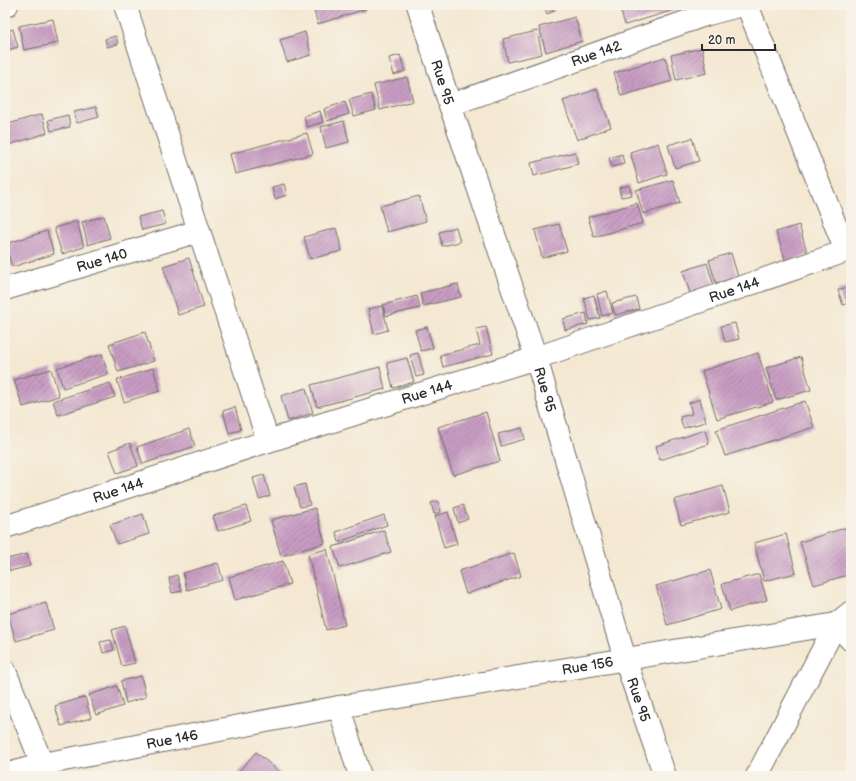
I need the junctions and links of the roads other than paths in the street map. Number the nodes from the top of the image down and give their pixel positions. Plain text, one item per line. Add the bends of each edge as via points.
1 (125, 5) edge
2 (418, 5) edge
3 (742, 5) edge
4 (747, 5) edge
5 (707, 10) edge
6 (450, 105) junction
7 (199, 231) junction
8 (5, 289) edge
9 (536, 358) junction
10 (268, 441) junction
11 (5, 527) edge
12 (844, 618) edge
13 (851, 640) edge
14 (625, 659) junction
15 (5, 671) edge
16 (339, 707) junction
17 (45, 770) edge
18 (5, 775) edge
19 (360, 776) edge
20 (664, 776) edge
21 (757, 776) edge

1 - 7 street
2 - 6 street, Rue 95
3 - 5 street, Rue 142
4 - 9 street, Rue 144 via 846,251
5 - 6 street, Rue 142
6 - 9 street, Rue 95
7 - 8 street, Rue 140
7 - 10 street
9 - 10 street, Rue 144
9 - 14 street, Rue 95
10 - 11 street, Rue 144
12 - 13 street
12 - 14 street, Rue 156
12 - 21 street
14 - 16 street, Rue 156
14 - 20 street, Rue 95
15 - 17 street
16 - 17 street, Rue 146
16 - 19 street
17 - 18 street, Rue 146

